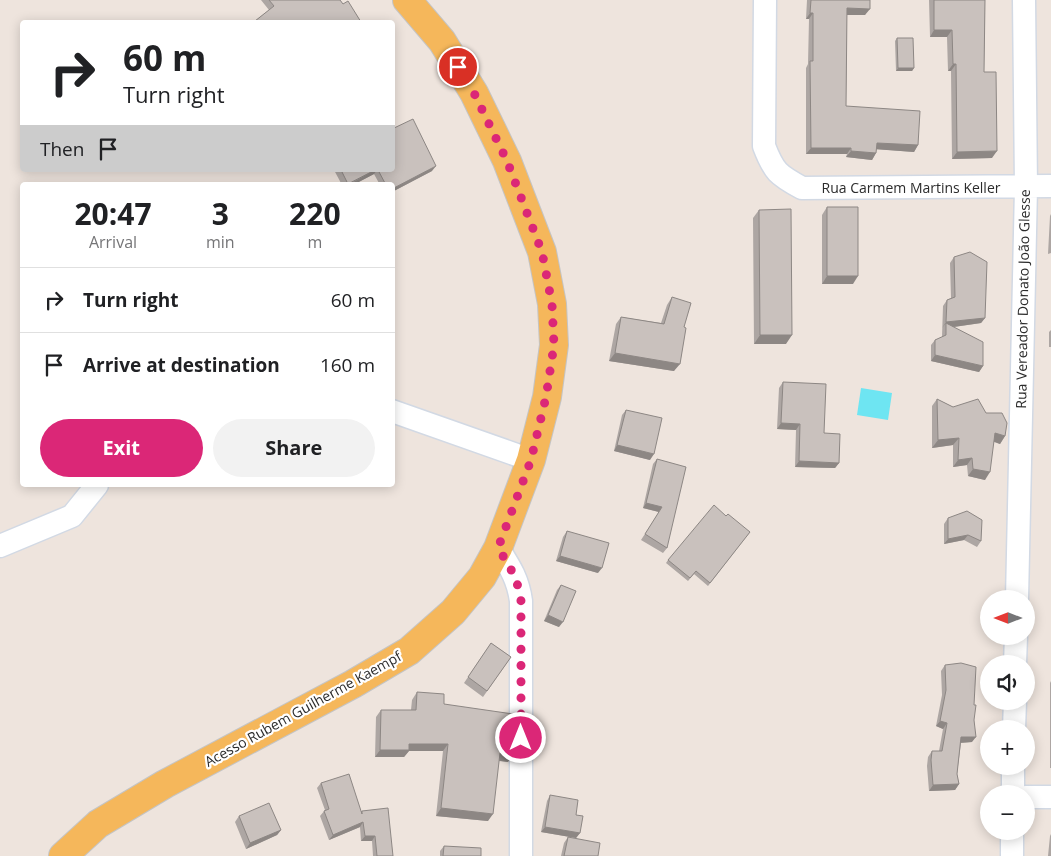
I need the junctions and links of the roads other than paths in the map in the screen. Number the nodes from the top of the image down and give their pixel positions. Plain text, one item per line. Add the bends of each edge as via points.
1 (407, 0) edge
2 (765, 0) edge
3 (1024, 0) edge
4 (1051, 186) edge
5 (1026, 187) junction
6 (395, 412) edge
7 (531, 460) junction
8 (95, 487) edge
9 (0, 546) edge
10 (498, 548) junction
11 (1017, 590) edge
12 (1035, 797) edge
13 (1051, 797) edge
14 (1012, 840) edge
15 (63, 856) edge
16 (521, 856) edge
17 (1012, 856) edge

1 - 7 main road, Acesso Rubem Guilherme Kaempf via 442,41 474,93 507,161 542,252 552,304 554,345
2 - 5 street, Rua Carmem Martins Keller via 764,146 781,176 802,188
3 - 5 street, Rua Vereador Donato João Glesse
4 - 5 street, Rua Carmem Martins Keller
5 - 11 street, Rua Vereador Donato João Glesse
6 - 7 street
7 - 10 main road, Acesso Rubem Guilherme Kaempf
8 - 9 street via 72,516
10 - 15 main road, Acesso Rubem Guilherme Kaempf via 482,577 453,612 409,651 165,784 98,824
10 - 16 street via 518,583 521,601
12 - 13 street
14 - 17 street

